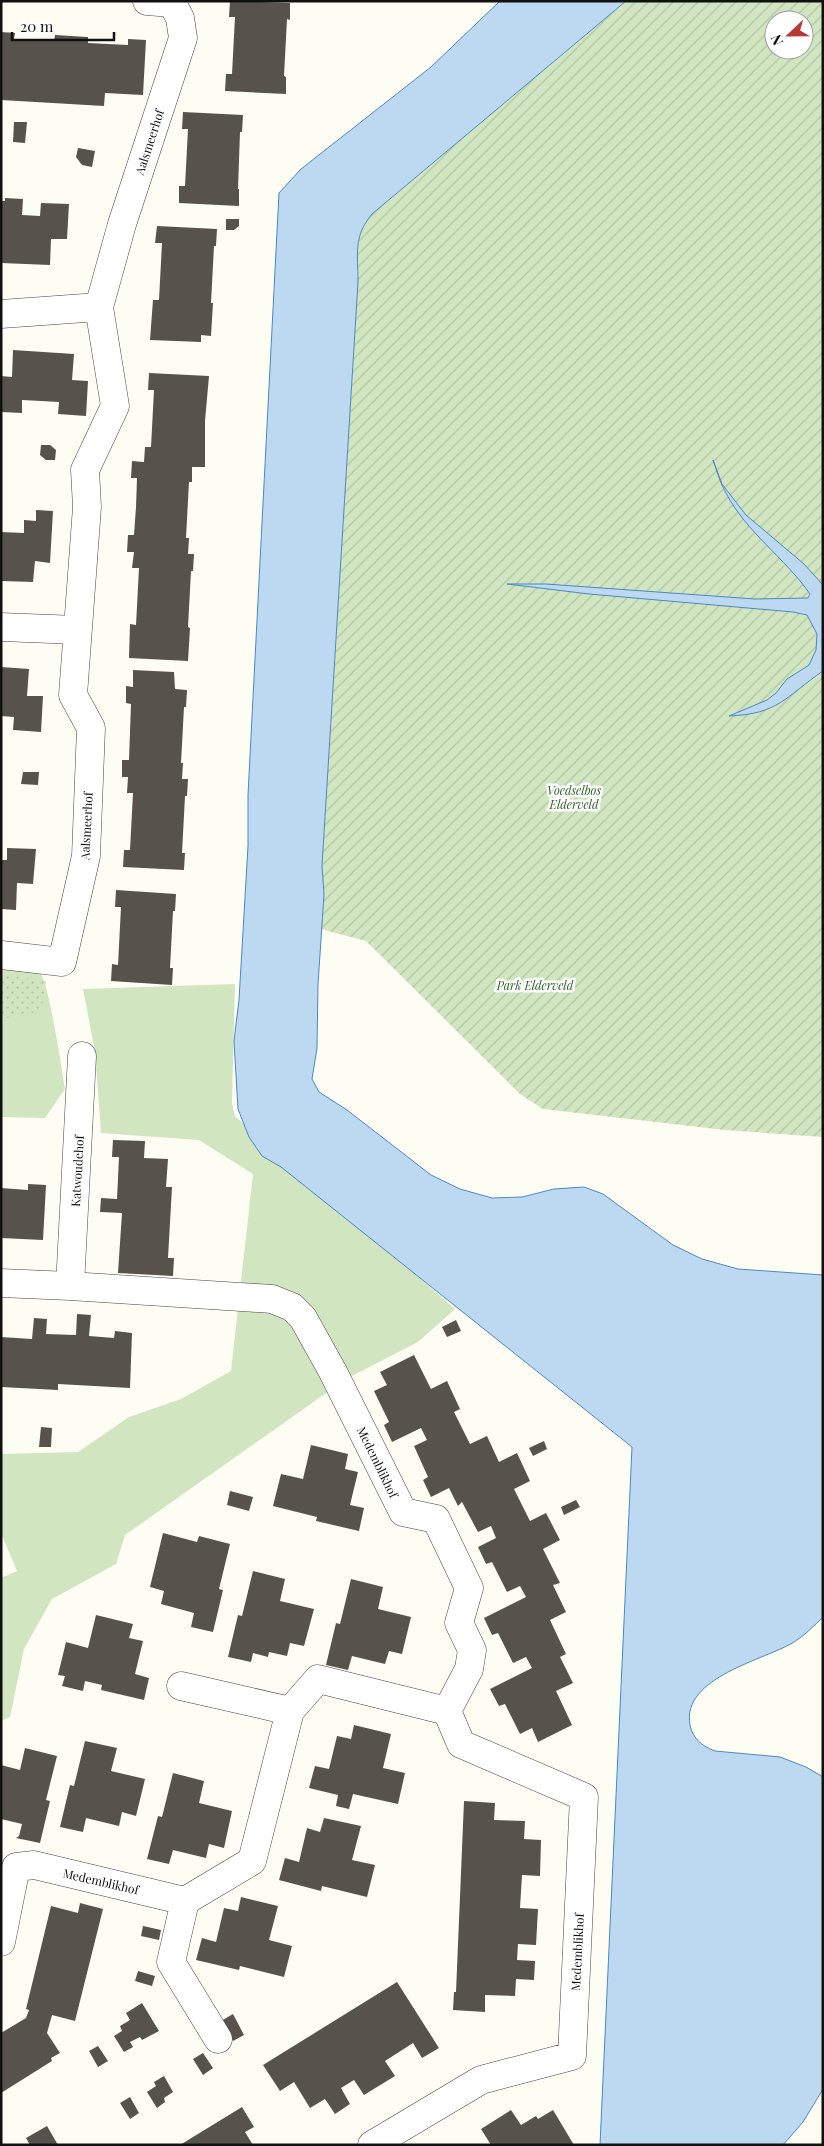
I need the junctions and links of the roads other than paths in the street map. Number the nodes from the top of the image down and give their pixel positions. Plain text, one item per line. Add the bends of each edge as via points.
1 (147, 1) edge
2 (100, 307) junction
3 (1, 314) edge
4 (1, 627) edge
5 (77, 630) junction
6 (1, 955) edge
7 (82, 1056) dead end
8 (1, 1283) edge
9 (70, 1286) junction
10 (181, 1686) dead end
11 (290, 1711) junction
12 (447, 1711) junction
13 (9, 1865) edge
14 (185, 1901) junction
15 (1, 1942) edge
16 (218, 2038) dead end
17 (372, 2145) edge

1 - 2 street, Aalsmeerhof via 172,3 180,18 183,38 122,224
2 - 3 street
2 - 5 street, Aalsmeerhof via 115,406 85,470 87,507
4 - 5 street
5 - 6 street, Aalsmeerhof via 73,695 91,728 86,856 65,952 62,962
7 - 9 street, Katwoudehof
8 - 9 street
9 - 12 street, Medemblikhof via 272,1299 292,1307 303,1318 403,1512 436,1519 469,1588 459,1623 472,1650 469,1669
10 - 11 street
11 - 12 street via 318,1679
11 - 14 street via 252,1862
12 - 17 street, Medemblikhof via 461,1744 584,1797 572,2056 481,2080
13 - 14 street, Medemblikhof via 34,1865
13 - 15 street, Medemblikhof
14 - 16 street via 171,1962

